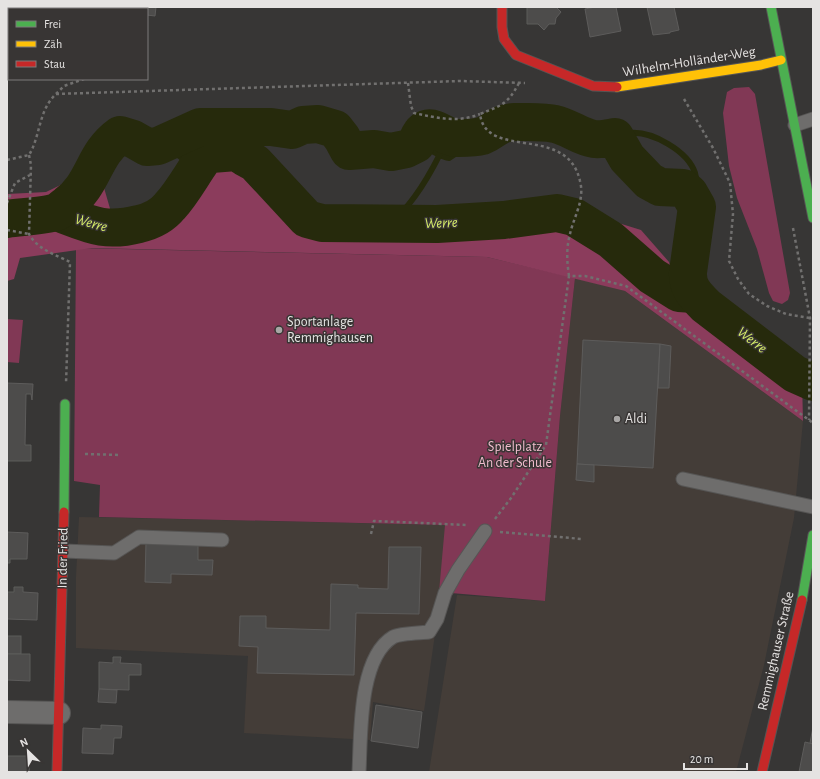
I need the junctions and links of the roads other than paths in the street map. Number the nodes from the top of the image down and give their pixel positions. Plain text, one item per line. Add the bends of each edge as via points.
1 (502, 7) edge
2 (771, 7) edge
3 (781, 60) junction
4 (813, 119) edge
5 (795, 125) junction
6 (813, 218) edge
7 (65, 404) road end
8 (683, 479) dead end
9 (813, 507) edge
10 (485, 531) road end
11 (813, 535) edge
12 (222, 540) dead end
13 (64, 551) junction
14 (7, 712) edge
15 (59, 713) junction
16 (57, 772) edge
17 (358, 772) edge
18 (762, 772) edge

1 - 3 street, Wilhelm-Holländer-Weg via 502,36 506,47 516,55 593,86 622,87
2 - 3 street
3 - 5 street
4 - 5 lane
5 - 6 street
7 - 13 street, In der Fried
8 - 9 lane
10 - 17 lane via 445,593 438,619 429,632 394,636 381,647 371,664 364,697
11 - 18 street, Remmighauser Straße via 804,588
12 - 13 lane via 139,536 114,553
13 - 15 street, In der Fried
14 - 15 street
15 - 16 street, In der Fried

